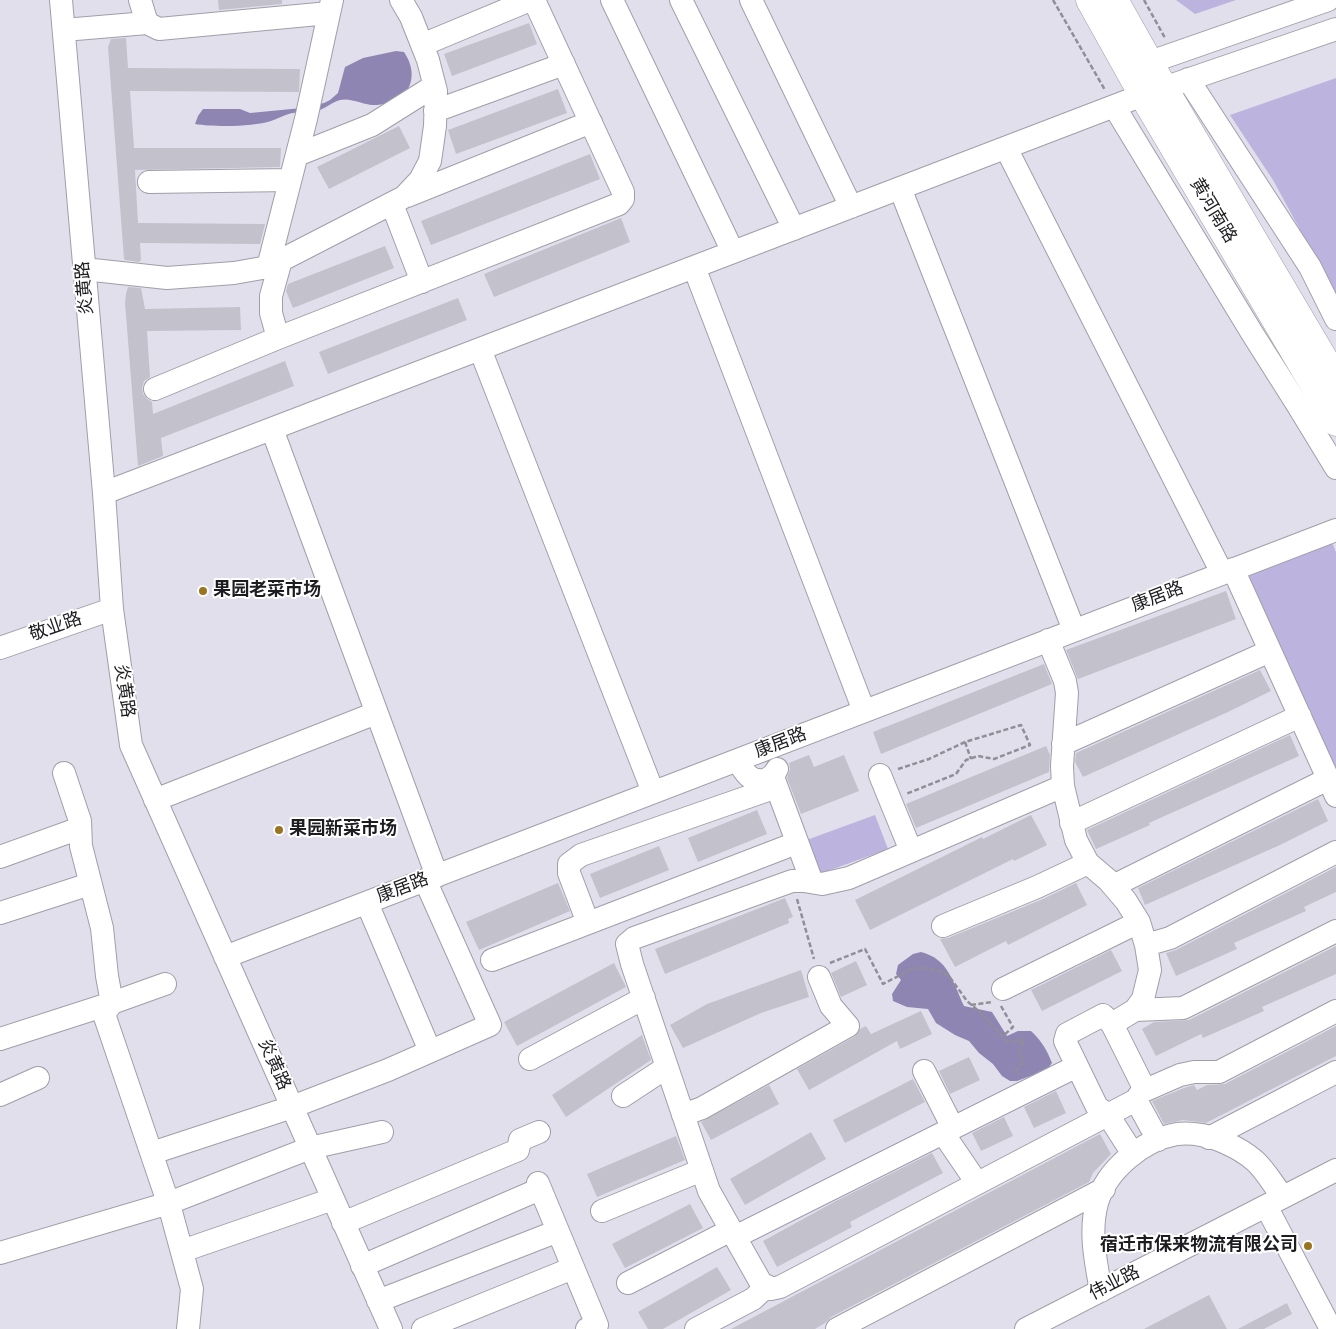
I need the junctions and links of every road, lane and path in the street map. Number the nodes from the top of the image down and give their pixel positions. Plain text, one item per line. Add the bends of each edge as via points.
1 (61, 0) edge
2 (140, 0) edge
3 (401, 0) edge
4 (530, 0) edge
5 (534, 0) edge
6 (612, 0) edge
7 (681, 0) edge
8 (751, 0) edge
9 (1054, 0) edge
10 (1090, 0) edge
11 (1114, 0) edge
12 (1328, 0) edge
13 (331, 7) edge
14 (147, 23) junction
15 (1336, 29) edge
16 (64, 30) junction
17 (422, 45) junction
18 (564, 64) junction
19 (1139, 66) junction
20 (434, 86) junction
21 (1165, 87) junction
22 (1114, 106) junction
23 (435, 111) junction
24 (591, 122) junction
25 (1006, 148) junction
26 (297, 155) junction
27 (290, 180) junction
28 (149, 182) dead end
29 (900, 188) junction
30 (398, 200) junction
31 (851, 207) junction
32 (794, 229) junction
33 (733, 252) junction
34 (274, 263) junction
35 (694, 267) junction
36 (84, 269) junction
37 (422, 282) junction
38 (1336, 320) edge
39 (278, 338) junction
40 (480, 349) junction
41 (1336, 380) edge
42 (155, 389) dead end
43 (1336, 422) edge
44 (272, 429) junction
45 (1336, 468) edge
46 (104, 493) junction
47 (1336, 530) edge
48 (1227, 571) junction
49 (112, 609) junction
50 (1074, 630) junction
51 (1048, 640) junction
52 (0, 648) edge
53 (1270, 651) junction
54 (864, 711) junction
55 (376, 713) junction
56 (1300, 716) junction
57 (966, 742) junction
58 (1063, 744) junction
59 (776, 746) junction
60 (971, 758) junction
61 (738, 760) junction
62 (64, 773) dead end
63 (880, 774) joint
64 (766, 783) junction
65 (1063, 786) junction
66 (1332, 788) edge
67 (653, 792) junction
68 (155, 800) junction
69 (890, 801) junction
70 (1071, 823) junction
71 (80, 828) junction
72 (786, 847) junction
73 (910, 851) junction
74 (1336, 852) edge
75 (0, 857) edge
76 (1088, 862) junction
77 (431, 878) junction
78 (801, 881) junction
79 (90, 884) junction
80 (1113, 886) junction
81 (367, 903) junction
82 (0, 912) edge
83 (1139, 922) junction
84 (588, 923) junction
85 (943, 926) dead end
86 (1336, 931) edge
87 (1146, 945) junction
88 (225, 957) junction
89 (492, 960) dead end
90 (818, 973) junction
91 (164, 984) dead end
92 (1002, 997) joint
93 (644, 998) junction
94 (112, 1003) junction
95 (1135, 1010) junction
96 (1336, 1011) edge
97 (1112, 1024) junction
98 (1002, 1036) junction
99 (0, 1038) edge
100 (430, 1051) junction
101 (530, 1059) dead end
102 (667, 1067) junction
103 (1079, 1070) junction
104 (924, 1071) dead end
105 (1335, 1076) edge
106 (38, 1078) dead end
107 (1027, 1091) junction
108 (0, 1096) edge
109 (623, 1096) dead end
110 (1138, 1096) junction
111 (292, 1107) junction
112 (1108, 1114) junction
113 (683, 1115) junction
114 (948, 1130) junction
115 (382, 1132) dead end
116 (539, 1132) dead end
117 (1209, 1138) junction
118 (1158, 1140) junction
119 (310, 1148) junction
120 (152, 1153) junction
121 (1132, 1154) junction
122 (702, 1170) junction
123 (1336, 1170) edge
124 (977, 1183) junction
125 (1104, 1189) junction
126 (333, 1199) junction
127 (1275, 1202) junction
128 (169, 1203) junction
129 (602, 1211) dead end
130 (343, 1223) junction
131 (558, 1231) junction
132 (733, 1234) junction
133 (182, 1251) junction
134 (0, 1253) edge
135 (362, 1266) junction
136 (573, 1268) junction
137 (628, 1284) dead end
138 (767, 1286) junction
139 (1101, 1291) junction
140 (378, 1301) junction
141 (188, 1329) edge
142 (391, 1329) edge
143 (423, 1329) edge
144 (587, 1329) edge
145 (696, 1329) edge
146 (837, 1329) edge
147 (1026, 1329) edge
148 (1331, 1329) edge

1 - 16 street, 炎黄路
2 - 14 street
3 - 17 street
4 - 17 street
5 - 18 street
6 - 33 street
7 - 32 street
8 - 31 street
9 - 22 path
10 - 19 main road, 黄河南路
11 - 19 main road, 黄河南路
12 - 19 street
13 - 14 street via 159,29
13 - 26 street
14 - 16 street
15 - 21 street
16 - 36 street, 炎黄路
17 - 20 street
18 - 23 street
18 - 24 street
19 - 21 main road, 黄河南路
20 - 23 street
20 - 26 street via 372,125
21 - 22 street
21 - 38 street via 1310,267
21 - 41 main road, 黄河南路
21 - 43 main road, 黄河南路
22 - 25 street
22 - 45 street
23 - 30 street via 430,161 420,180
24 - 30 street
24 - 37 street via 623,192 619,204
25 - 29 street
25 - 48 street
26 - 27 street
27 - 28 street
27 - 34 street
29 - 31 street
29 - 50 street
30 - 34 street
30 - 37 street
31 - 32 street
32 - 33 street
33 - 35 street
34 - 36 street via 234,273 167,278
34 - 39 street via 270,313
35 - 40 street
35 - 54 street
36 - 46 street, 炎黄路
37 - 39 street
39 - 42 street
40 - 44 street
40 - 67 street
44 - 46 street
44 - 55 street
46 - 49 street, 炎黄路
47 - 48 street, 康居路
48 - 50 street, 康居路
48 - 53 street
49 - 52 street, 敬业路
49 - 68 street, 炎黄路 via 131,744
50 - 51 street, 康居路
51 - 54 street, 康居路
51 - 58 street via 1067,693
53 - 56 street
53 - 58 street
54 - 59 street, 康居路
55 - 68 street
55 - 77 street
56 - 66 street
56 - 70 street
57 - 60 path
57 - 60 path via 1021,725 1030,744 994,759
57 - 63 path via 929,759
58 - 65 street
59 - 61 street, 康居路
59 - 64 street via 779,765
60 - 69 path via 956,774
61 - 64 street via 748,776
61 - 67 street, 康居路
62 - 71 street
63 - 69 street
64 - 72 street
64 - 78 street
64 - 84 street via 581,855 569,864 569,873
65 - 70 street
65 - 73 street
66 - 80 street
67 - 77 street, 康居路
68 - 88 street, 炎黄路
69 - 73 street
70 - 76 street
71 - 75 street
71 - 79 street
72 - 78 street
72 - 84 street
73 - 78 street via 849,878 822,884
74 - 87 street via 1170,938
76 - 80 street
76 - 85 street
77 - 81 street, 康居路
77 - 100 street via 490,1025
78 - 90 path
78 - 93 street via 634,938 627,944
79 - 82 street
79 - 94 street via 102,928
80 - 83 street
81 - 88 street, 康居路
81 - 100 street
83 - 87 street
83 - 92 street
84 - 89 street
86 - 95 street via 1183,1008
87 - 95 street via 1150,970 1143,998
88 - 111 street, 炎黄路
90 - 98 path via 865,949 883,984 912,968 940,971 950,976 967,1002
90 - 113 street via 831,1006 848,1026 702,1108
91 - 94 street
92 - 98 path via 1013,1027
93 - 101 street
93 - 102 street
94 - 99 street
94 - 120 street via 104,1014
95 - 97 street
96 - 110 street via 1219,1072 1180,1075
97 - 103 street via 1103,1015 1067,1034 1065,1041
97 - 110 street via 1144,1088
98 - 107 path via 1008,1042 1024,1040 1019,1052 1024,1062 1016,1070
100 - 111 street
102 - 109 street
102 - 113 street
103 - 107 street via 1069,1070
103 - 112 street via 1098,1107
104 - 114 street
105 - 117 street
106 - 108 street
107 - 114 street
110 - 112 street
110 - 118 street
111 - 119 street, 炎黄路
111 - 120 street
112 - 121 street
112 - 124 street
113 - 122 street
114 - 124 street
114 - 132 street
115 - 119 street
116 - 130 street via 520,1140 518,1150
117 - 118 street via 1177,1134
117 - 127 street via 1225,1142 1255,1161
118 - 121 street
119 - 126 street, 炎黄路
119 - 128 street
120 - 128 street
121 - 125 street via 1110,1177
122 - 129 street
122 - 132 street via 709,1191
123 - 127 street, 伟业路
124 - 138 street via 780,1287 771,1289
125 - 139 street via 1097,1203 1093,1228
125 - 146 street
126 - 130 street, 炎黄路
126 - 133 street
127 - 139 street, 伟业路
127 - 148 street
128 - 133 street
128 - 134 street
130 - 135 street, 炎黄路
131 - 135 street via 539,1186
131 - 136 street
131 - 140 street
132 - 137 street
132 - 138 street via 761,1283
133 - 141 street via 192,1289
135 - 140 street, 炎黄路
136 - 143 street
136 - 144 street via 597,1325
138 - 145 street via 753,1299
139 - 147 street, 伟业路
140 - 142 street, 炎黄路

